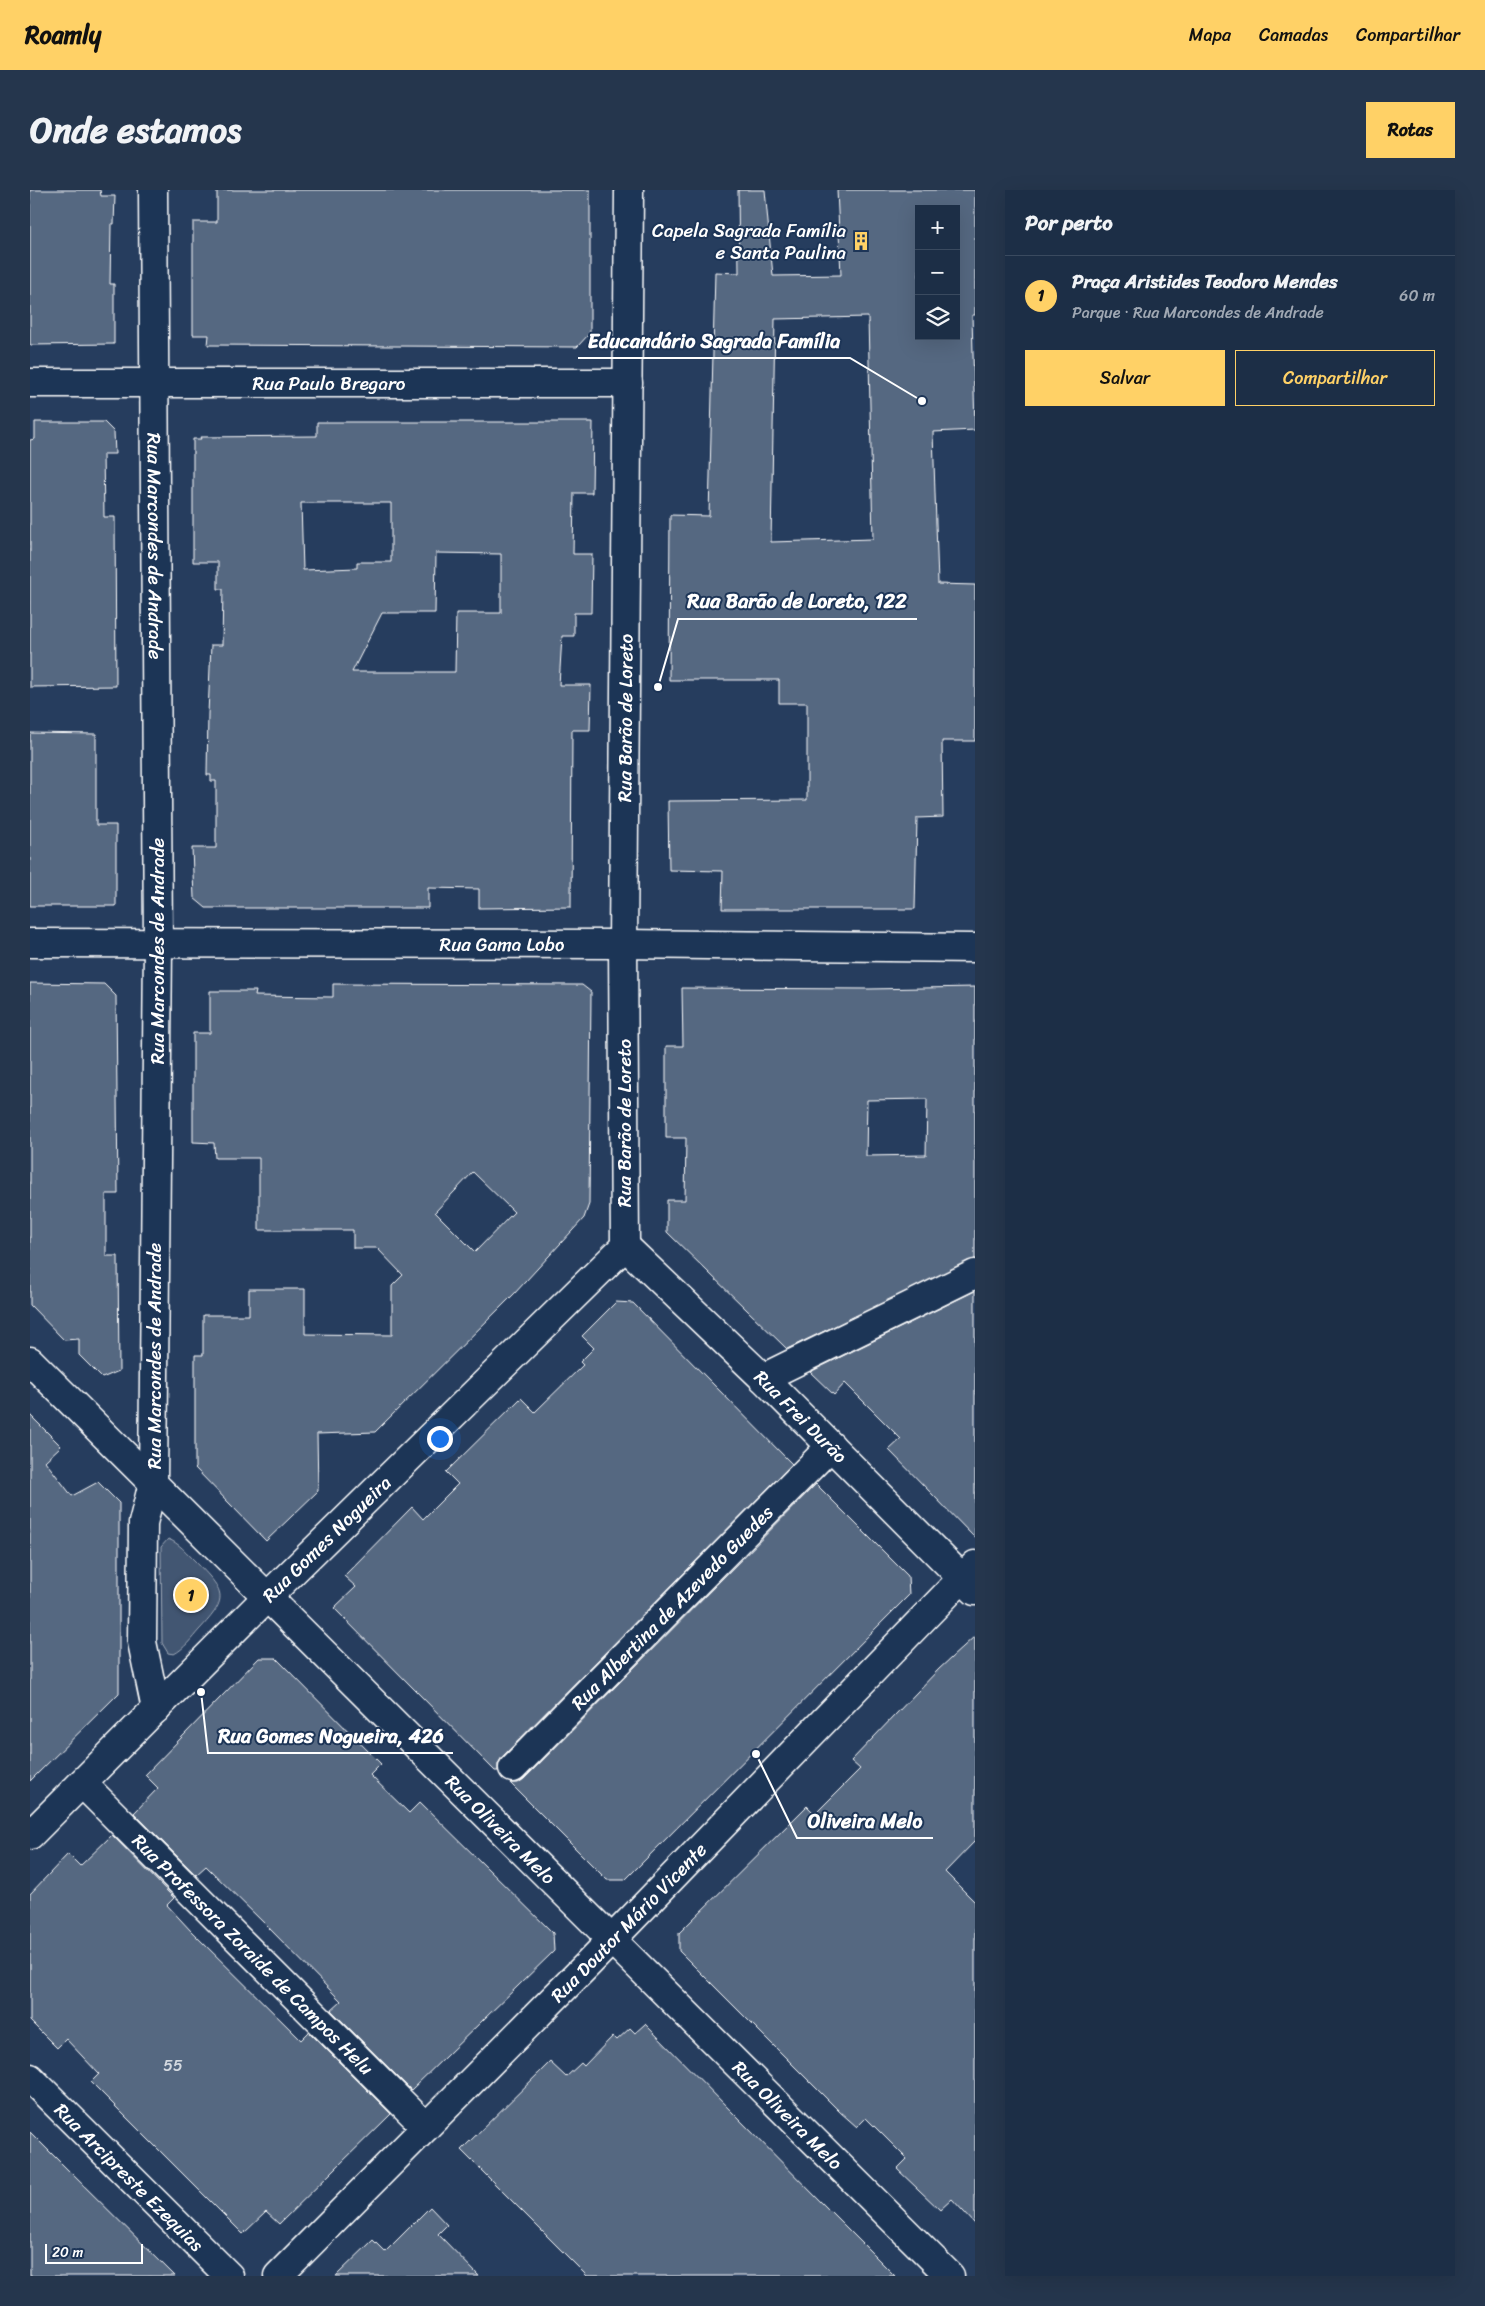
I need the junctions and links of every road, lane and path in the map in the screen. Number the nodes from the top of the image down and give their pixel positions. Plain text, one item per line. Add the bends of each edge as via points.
1 (154, 190) edge
2 (629, 190) edge
3 (154, 383) junction
4 (628, 383) junction
5 (30, 384) edge
6 (30, 943) edge
7 (158, 944) junction
8 (623, 944) junction
9 (975, 948) edge
10 (624, 1246) junction
11 (975, 1274) edge
12 (30, 1360) edge
13 (763, 1378) junction
14 (831, 1446) junction
15 (154, 1482) junction
16 (971, 1578) edge
17 (267, 1597) junction
18 (156, 1709) junction
19 (513, 1768) dead end
20 (82, 1783) junction
21 (30, 1835) edge
22 (612, 1940) junction
23 (30, 2078) edge
24 (426, 2126) junction
25 (229, 2276) edge
26 (278, 2276) edge
27 (950, 2276) edge

1 - 3 street, Rua Marcondes de Andrade
2 - 4 street, Rua Barão de Loreto
3 - 4 street, Rua Paulo Bregaro
3 - 5 street, Rua Paulo Bregaro
3 - 7 street, Rua Marcondes de Andrade
4 - 8 street, Rua Barão de Loreto
6 - 7 street, Rua Gama Lobo
7 - 8 street, Rua Gama Lobo
7 - 15 street, Rua Marcondes de Andrade
8 - 9 street, Rua Gama Lobo
8 - 10 street, Rua Barão de Loreto
10 - 13 street, Rua Frei Durão
10 - 17 street, Rua Gomes Nogueira
11 - 13 street
12 - 15 street, Rua Oliveira Melo
13 - 14 street, Rua Frei Durão
14 - 16 street, Rua Frei Durão
14 - 19 street, Rua Albertina de Azevedo Guedes
15 - 17 street, Rua Oliveira Melo
15 - 18 street, Rua Marcondes de Andrade via 143,1523 142,1642
16 - 22 street, Rua Doutor Mário Vicente
17 - 18 street, Rua Gomes Nogueira
17 - 22 street, Rua Oliveira Melo
18 - 20 street, Rua Gomes Nogueira
20 - 21 street, Rua Gomes Nogueira
20 - 24 street, Rua Professora Zoraide de Campos Helu
22 - 24 street, Rua Doutor Mário Vicente
22 - 27 street, Rua Oliveira Melo
23 - 25 street, Rua Arcipreste Ezequias
24 - 26 street, Rua Doutor Mário Vicente

